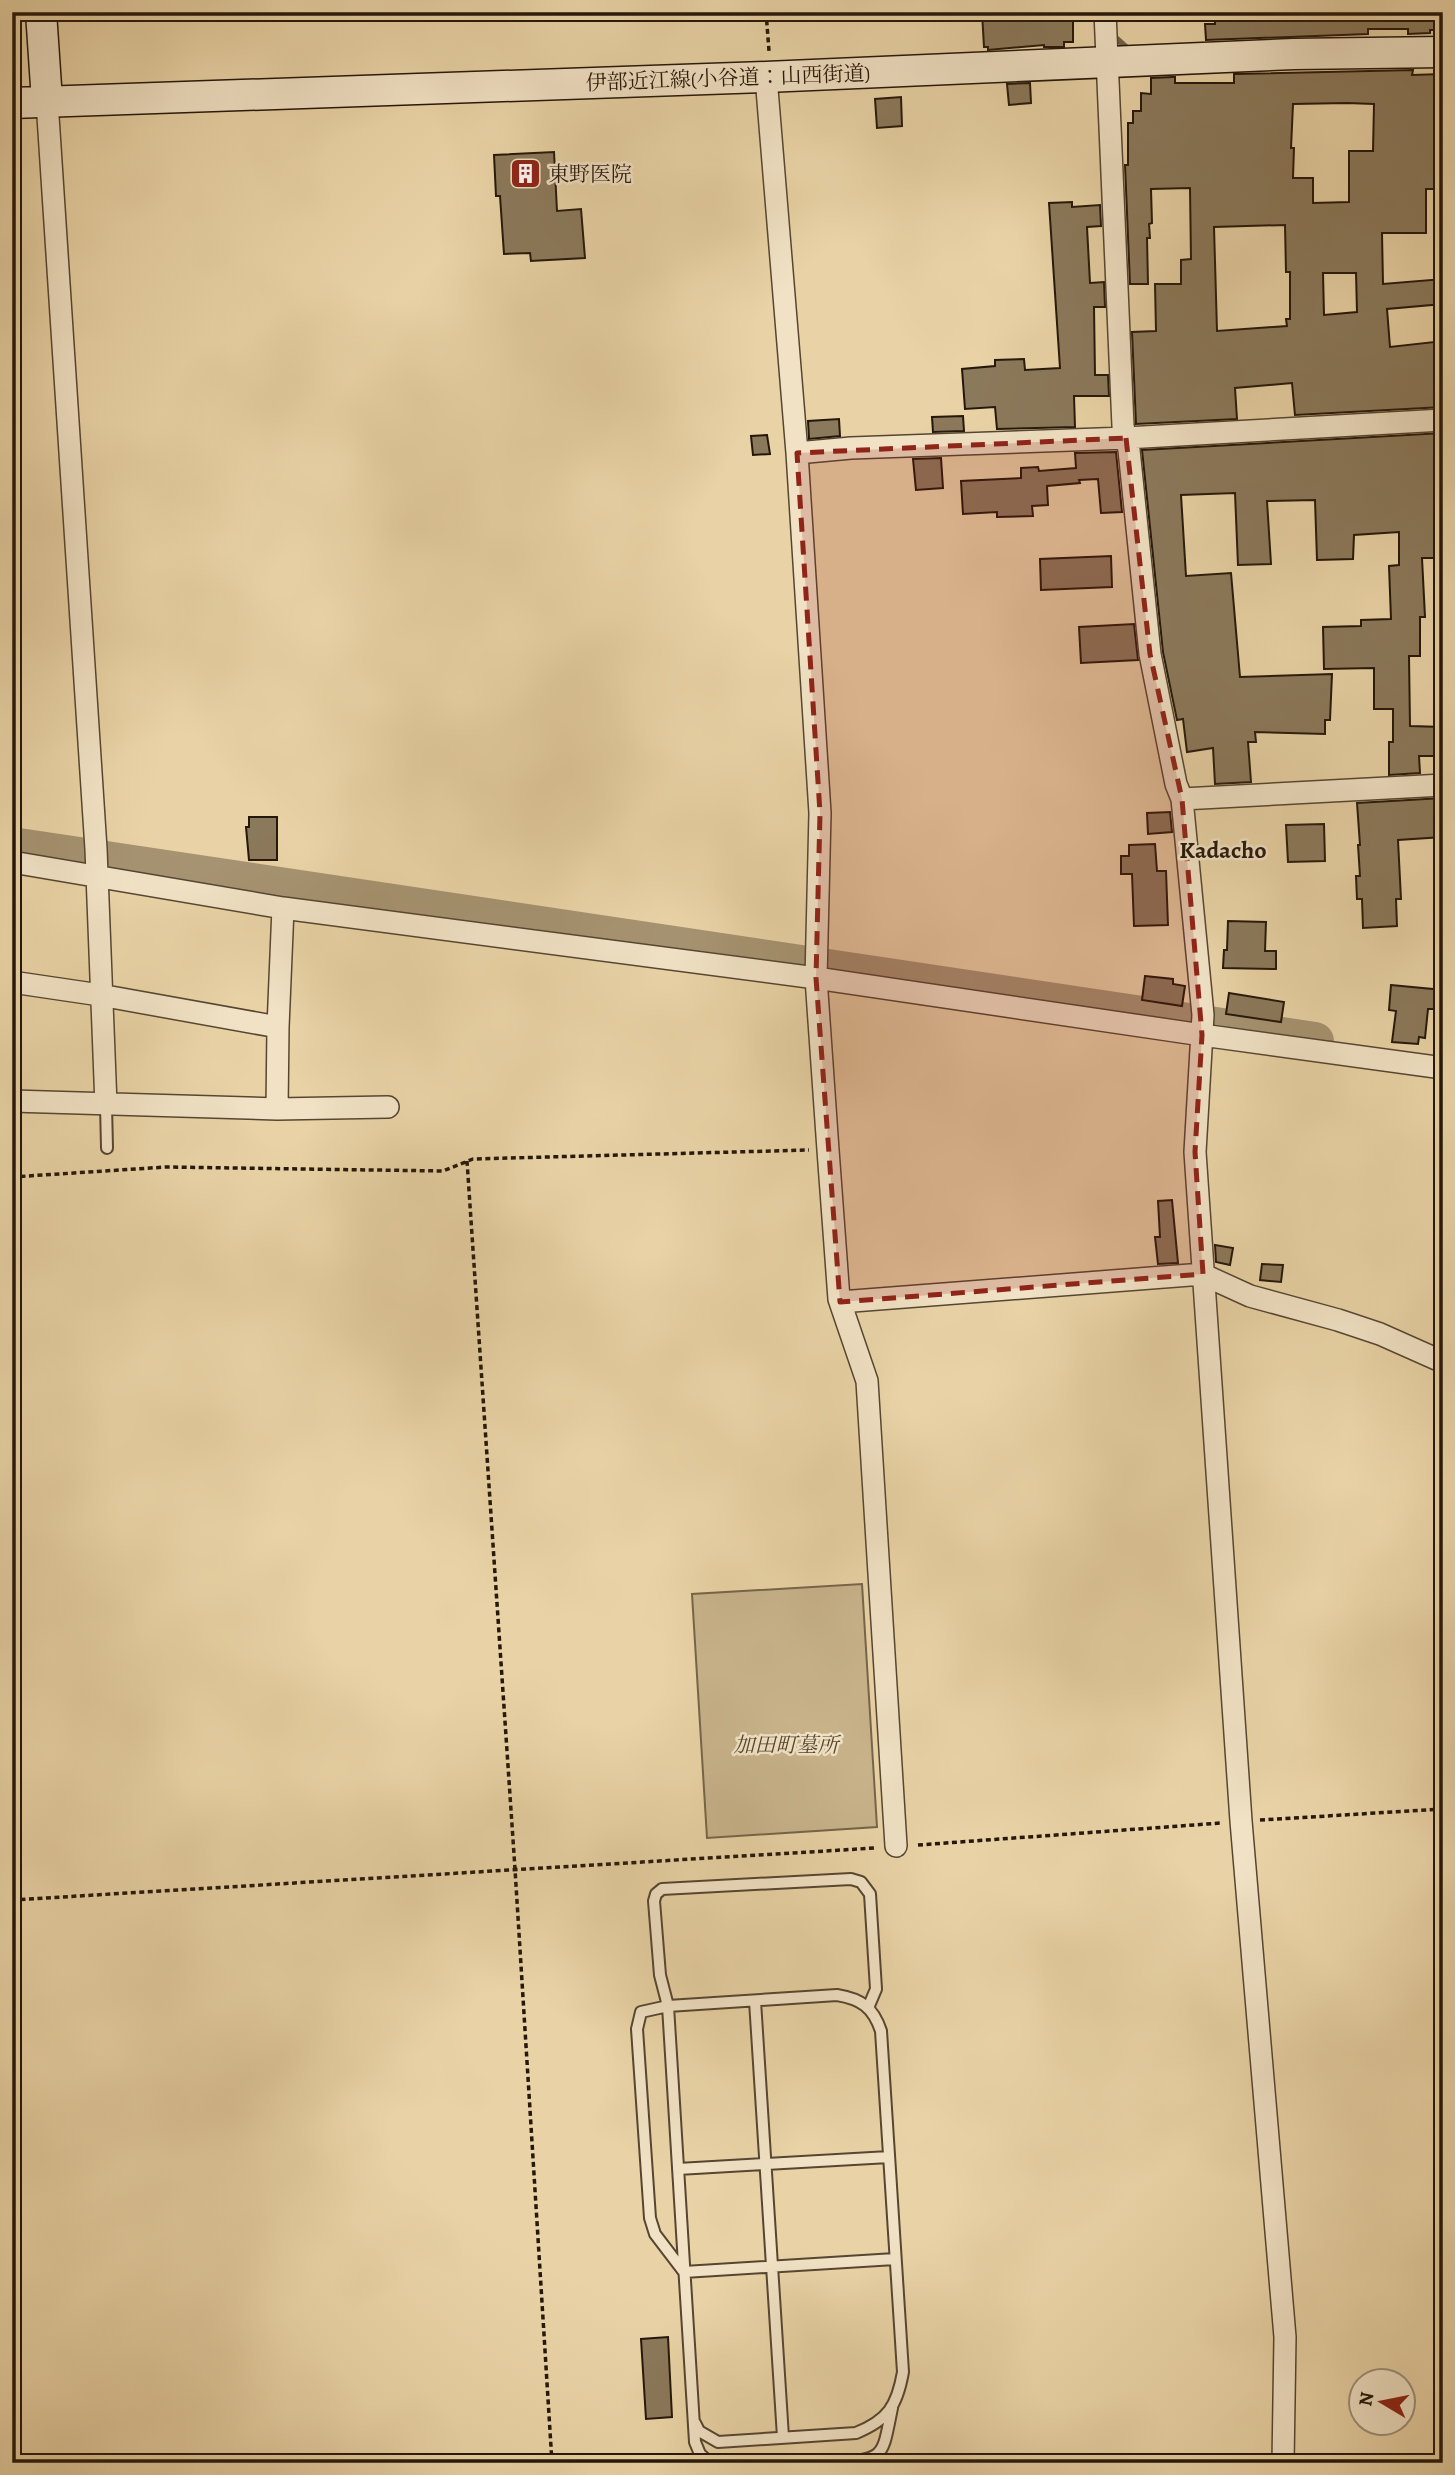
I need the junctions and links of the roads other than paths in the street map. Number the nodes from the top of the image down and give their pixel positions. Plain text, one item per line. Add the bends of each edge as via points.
1 (41, 12) edge
2 (1105, 12) edge
3 (1443, 52) edge
4 (1108, 62) junction
5 (766, 77) junction
6 (47, 101) junction
7 (12, 103) edge
8 (1443, 420) edge
9 (1126, 438) junction
10 (797, 453) junction
11 (1443, 785) edge
12 (1182, 799) junction
13 (12, 862) edge
14 (96, 863) junction
15 (283, 908) junction
16 (816, 969) junction
17 (12, 982) edge
18 (100, 995) junction
19 (278, 1027) junction
20 (1202, 1027) junction
21 (1443, 1068) edge
22 (12, 1101) edge
23 (106, 1105) junction
24 (388, 1107) dead end
25 (277, 1109) junction
26 (107, 1148) dead end
27 (1203, 1275) junction
28 (840, 1301) junction
29 (1443, 1362) edge
30 (896, 1846) road end
31 (755, 2001) junction
32 (668, 2006) junction
33 (868, 2008) junction
34 (889, 2157) junction
35 (766, 2164) junction
36 (678, 2169) junction
37 (895, 2259) junction
38 (772, 2267) junction
39 (684, 2272) junction
40 (892, 2409) junction
41 (695, 2423) junction
42 (783, 2437) junction
43 (879, 2460) edge
44 (710, 2463) edge
45 (835, 2463) edge
46 (1283, 2463) edge

1 - 6 main road
2 - 4 street
3 - 4 main road, 伊部近江線(小谷道：山西街道)
4 - 5 main road, 伊部近江線(小谷道：山西街道)
4 - 9 street
5 - 6 main road, 伊部近江線(小谷道：山西街道)
5 - 10 street
6 - 7 main road, 伊部近江線(小谷道：山西街道)
6 - 14 street
8 - 9 street
9 - 10 street
9 - 12 street via 1150,654
10 - 16 street via 820,813
11 - 12 street
12 - 20 street
13 - 14 street
14 - 15 street
14 - 18 street
15 - 16 street
15 - 19 street
16 - 20 street
16 - 28 street
17 - 18 street
18 - 19 street
18 - 23 street
19 - 25 street
20 - 21 street
20 - 27 street via 1195,1152
22 - 23 street
23 - 25 street
23 - 26 lane
24 - 25 street
27 - 28 street
27 - 29 street via 1250,1296 1380,1334
27 - 46 street via 1241,1821 1284,2337
28 - 30 street via 867,1381
31 - 32 lane
31 - 33 lane via 837,1995 856,1998
31 - 35 lane
32 - 33 lane via 660,1975 654,1901 662,1889 851,1879 861,1882 870,1894 876,1990
32 - 36 lane
32 - 39 lane via 641,2012 637,2029 650,2218 655,2234
33 - 34 lane via 881,2031
34 - 35 lane
34 - 37 lane
35 - 36 lane
35 - 38 lane
36 - 39 lane
37 - 38 lane
37 - 40 lane via 903,2372
38 - 39 lane
38 - 42 lane
39 - 41 lane
40 - 42 lane via 875,2425 856,2433
40 - 43 lane
41 - 42 lane via 699,2431 718,2442
41 - 44 lane via 695,2442
43 - 45 lane

